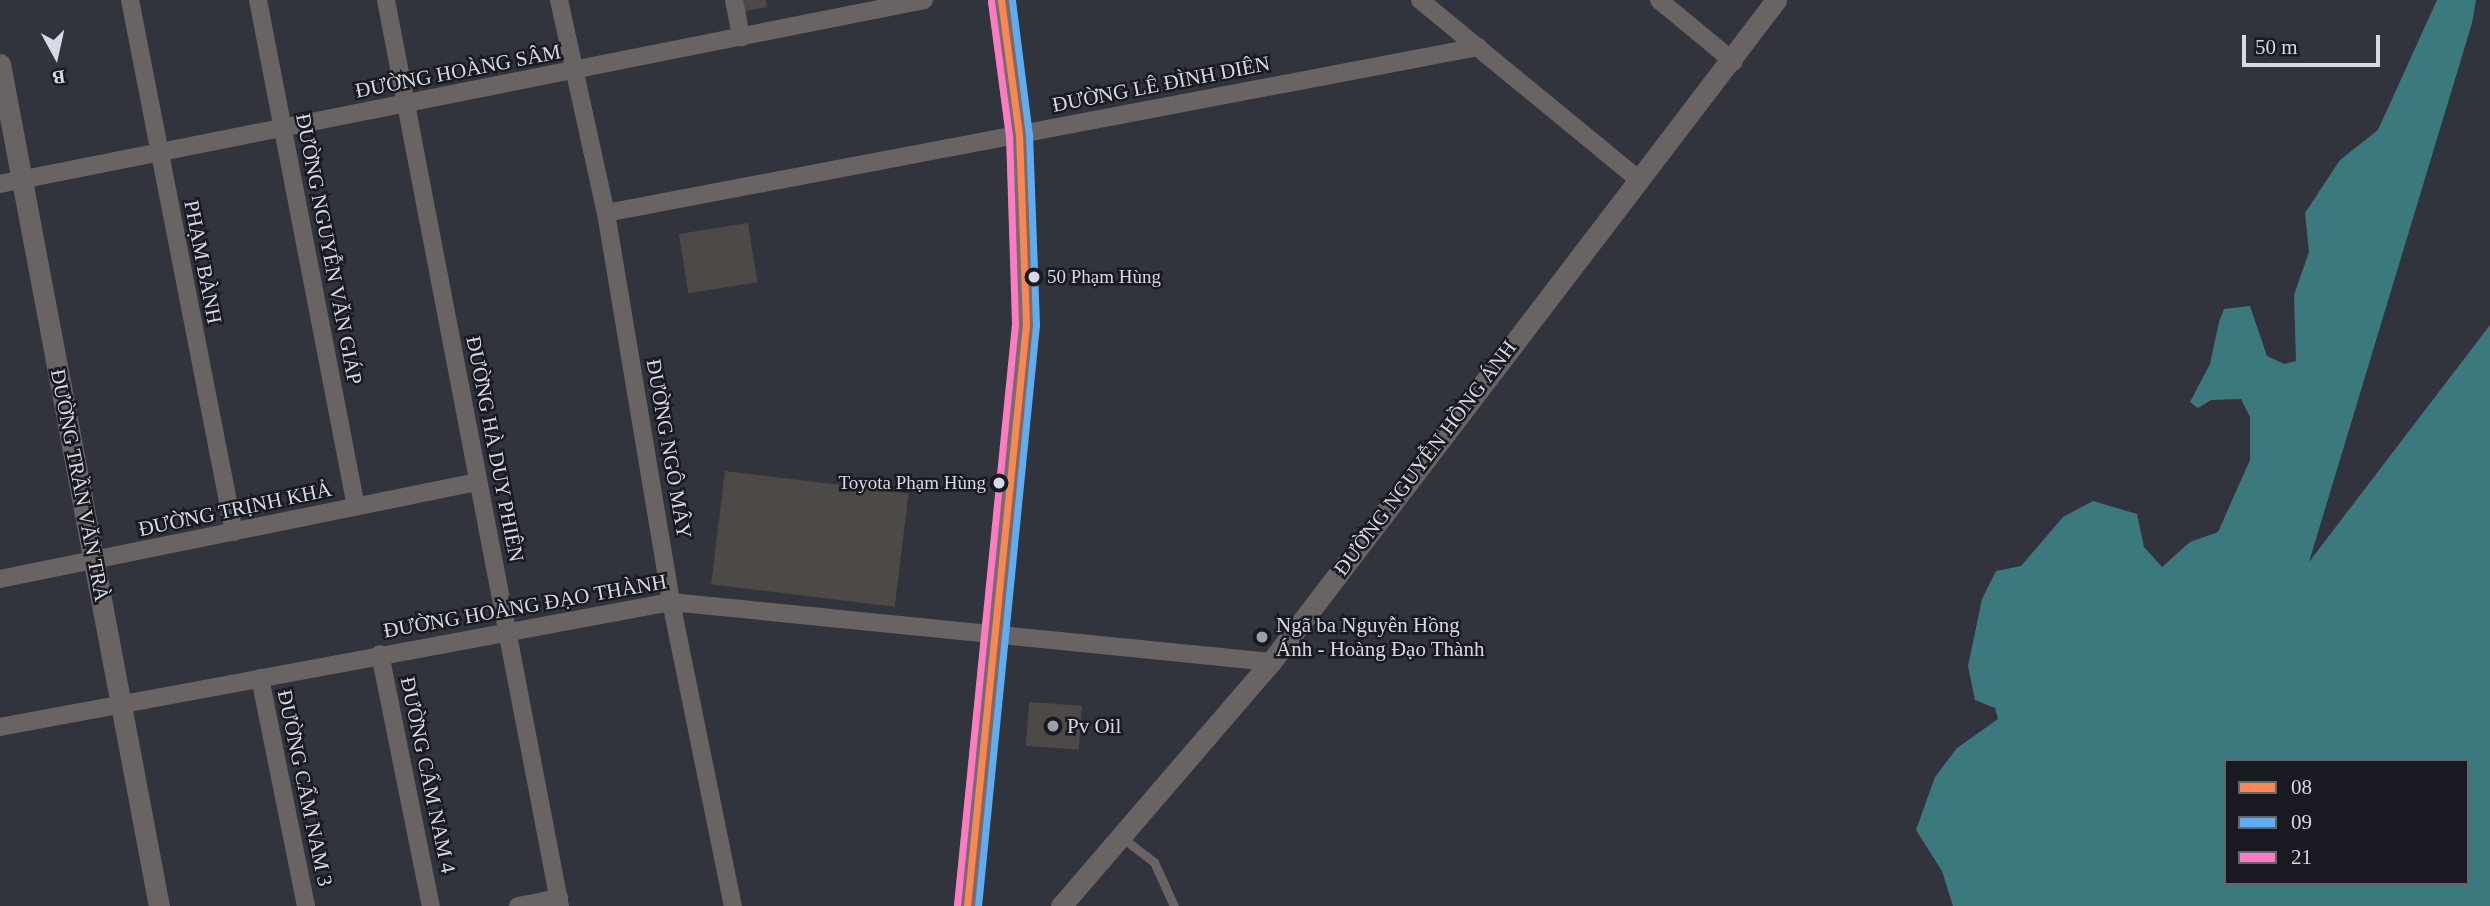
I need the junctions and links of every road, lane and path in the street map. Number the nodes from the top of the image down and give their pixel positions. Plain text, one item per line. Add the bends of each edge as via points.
1 (130, 0) edge
2 (258, 0) edge
3 (386, 0) edge
4 (559, 0) edge
5 (734, 0) edge
6 (924, 0) edge
7 (1001, 0) edge
8 (1420, 0) edge
9 (1659, 0) edge
10 (1776, 0) edge
11 (741, 37) junction
12 (1478, 47) junction
13 (1734, 62) junction
14 (0, 64) edge
15 (573, 71) junction
16 (406, 105) junction
17 (282, 129) junction
18 (1019, 135) junction
19 (158, 153) junction
20 (1638, 179) junction
21 (22, 180) junction
22 (0, 184) edge
23 (606, 213) junction
24 (478, 482) junction
25 (356, 507) junction
26 (234, 532) junction
27 (94, 561) junction
28 (0, 579) edge
29 (671, 602) junction
30 (506, 628) junction
31 (994, 631) junction
32 (380, 654) junction
33 (1271, 662) junction
34 (260, 678) junction
35 (121, 706) junction
36 (0, 727) edge
37 (1121, 837) junction
38 (559, 902) edge
39 (159, 906) edge
40 (306, 906) edge
41 (431, 906) edge
42 (518, 906) edge
43 (733, 906) edge
44 (967, 906) edge
45 (1061, 906) edge
46 (1174, 906) edge

1 - 19 street, PHẠM BÀNH
2 - 17 street, ĐƯỜNG NGUYỄN VĂN GIÁP
3 - 16 street, ĐƯỜNG HÀ DUY PHIÊN
4 - 15 street, ĐƯỜNG NGÔ MÂY
5 - 11 street
6 - 11 street, ĐƯỜNG HOÀNG SÂM
7 - 18 main road
8 - 12 street
9 - 13 street
10 - 13 street, ĐƯỜNG NGUYỄN HỒNG ÁNH
11 - 15 street, ĐƯỜNG HOÀNG SÂM
12 - 18 street, ĐƯỜNG LÊ ĐÌNH DIÊN
12 - 20 street
13 - 20 street, ĐƯỜNG NGUYỄN HỒNG ÁNH
14 - 21 street, ĐƯỜNG TRẦN VĂN TRÀ
15 - 16 street, ĐƯỜNG HOÀNG SÂM
15 - 23 street, ĐƯỜNG NGÔ MÂY
16 - 17 street, ĐƯỜNG HOÀNG SÂM
16 - 24 street, ĐƯỜNG HÀ DUY PHIÊN
17 - 19 street, ĐƯỜNG HOÀNG SÂM
17 - 25 street, ĐƯỜNG NGUYỄN VĂN GIÁP
18 - 23 street, ĐƯỜNG LÊ ĐÌNH DIÊN
18 - 31 main road via 1026,324
19 - 21 street, ĐƯỜNG HOÀNG SÂM
19 - 26 street, PHẠM BÀNH
20 - 33 street, ĐƯỜNG NGUYỄN HỒNG ÁNH
21 - 22 street, ĐƯỜNG HOÀNG SÂM
21 - 27 street, ĐƯỜNG TRẦN VĂN TRÀ
23 - 29 street, ĐƯỜNG NGÔ MÂY
24 - 25 street, ĐƯỜNG TRỊNH KHẢ
24 - 30 street, ĐƯỜNG HÀ DUY PHIÊN
25 - 26 street, ĐƯỜNG TRỊNH KHẢ
26 - 27 street, ĐƯỜNG TRỊNH KHẢ
27 - 28 street, ĐƯỜNG TRỊNH KHẢ
27 - 35 street, ĐƯỜNG TRẦN VĂN TRÀ
29 - 30 street, ĐƯỜNG HOÀNG ĐẠO THÀNH
29 - 31 street, ĐƯỜNG HOÀNG ĐẠO THÀNH
29 - 43 street, ĐƯỜNG NGÔ MÂY
30 - 32 street, ĐƯỜNG HOÀNG ĐẠO THÀNH
30 - 38 street, ĐƯỜNG HÀ DUY PHIÊN
31 - 33 street, ĐƯỜNG HOÀNG ĐẠO THÀNH
31 - 44 main road
32 - 34 street, ĐƯỜNG HOÀNG ĐẠO THÀNH
32 - 41 street, ĐƯỜNG CẨM NAM 4
33 - 37 street, ĐƯỜNG NGUYỄN HỒNG ÁNH
34 - 35 street, ĐƯỜNG HOÀNG ĐẠO THÀNH
34 - 40 street, ĐƯỜNG CẨM NAM 3
35 - 36 street, ĐƯỜNG HOÀNG ĐẠO THÀNH
35 - 39 street, ĐƯỜNG TRẦN VĂN TRÀ
37 - 45 street, ĐƯỜNG NGUYỄN HỒNG ÁNH
37 - 46 lane via 1154,862
38 - 42 street

